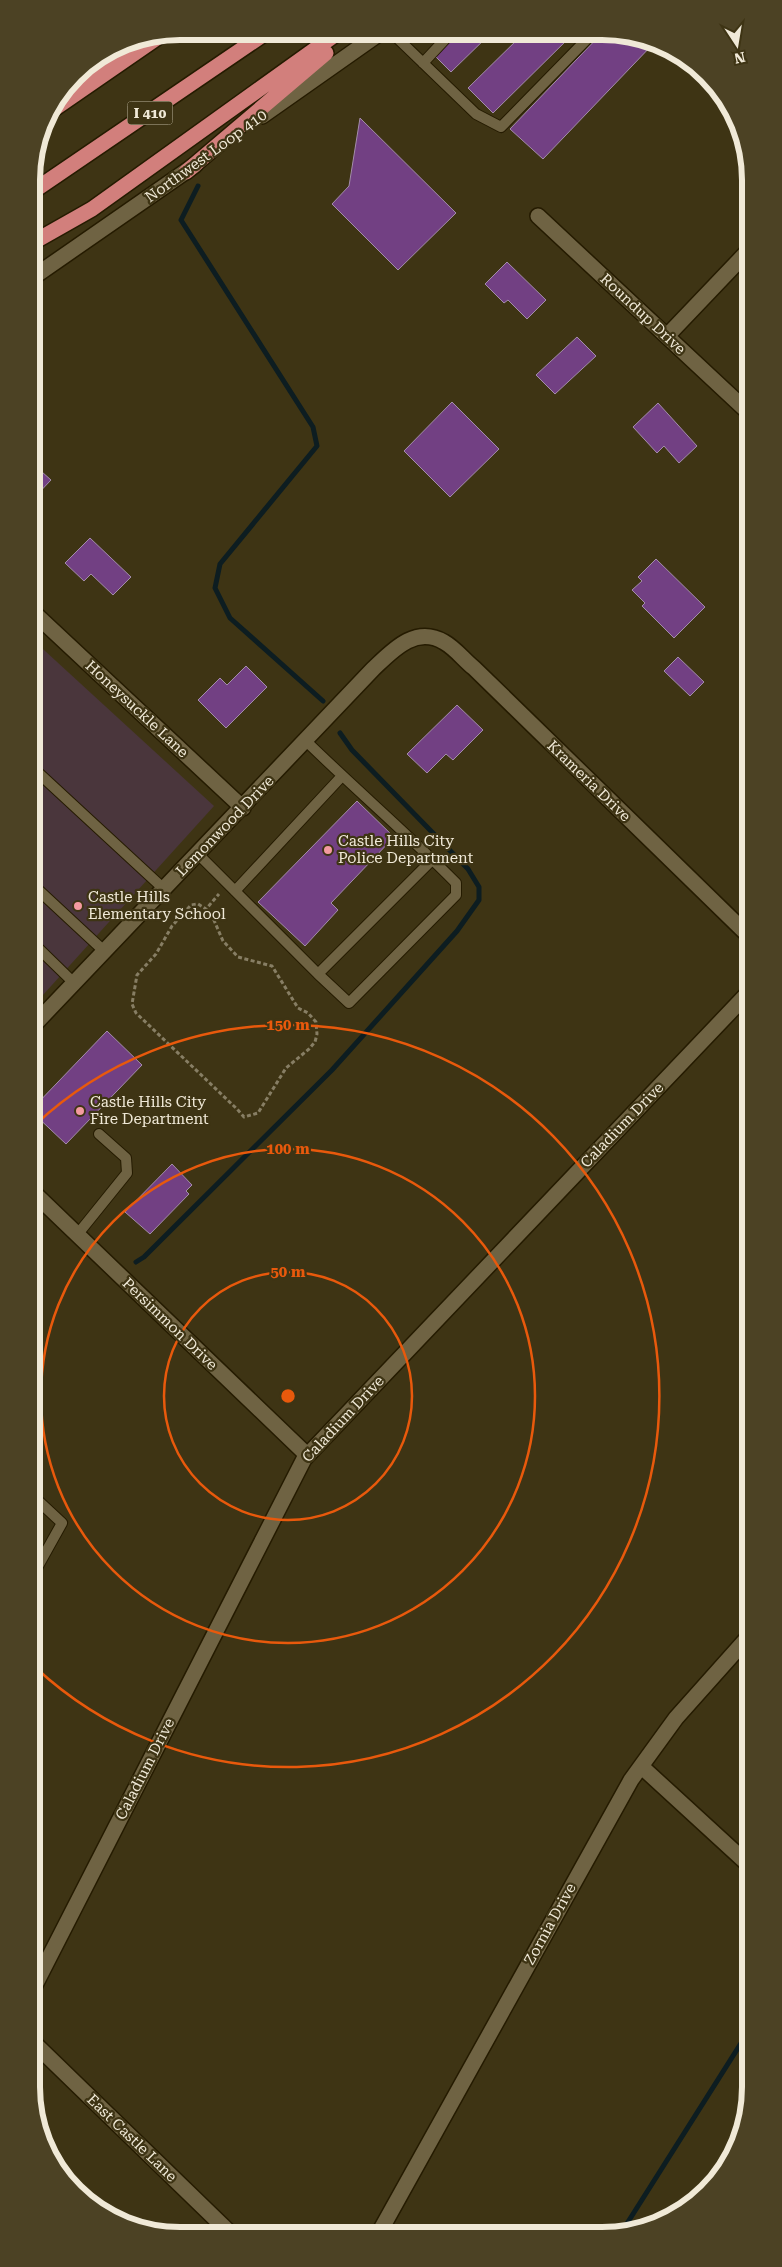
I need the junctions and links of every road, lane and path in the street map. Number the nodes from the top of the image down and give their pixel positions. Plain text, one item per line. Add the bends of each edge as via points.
1 (255, 40) edge
2 (329, 40) edge
3 (341, 40) edge
4 (369, 40) edge
5 (399, 40) edge
6 (444, 40) edge
7 (586, 40) edge
8 (148, 44) edge
9 (422, 63) junction
10 (65, 101) edge
11 (186, 172) junction
12 (40, 187) edge
13 (538, 216) dead end
14 (40, 238) edge
15 (742, 256) edge
16 (40, 272) edge
17 (667, 336) junction
18 (742, 406) edge
19 (40, 619) edge
20 (424, 636) joint
21 (306, 741) junction
22 (40, 773) edge
23 (342, 776) junction
24 (242, 808) junction
25 (198, 854) junction
26 (433, 859) junction
27 (231, 887) junction
28 (164, 889) junction
29 (40, 892) edge
30 (206, 909) junction
31 (742, 929) edge
32 (40, 950) edge
33 (104, 951) junction
34 (318, 974) junction
35 (74, 983) junction
36 (742, 999) edge
37 (40, 1019) edge
38 (99, 1134) dead end
39 (40, 1199) edge
40 (77, 1235) junction
41 (307, 1455) junction
42 (40, 1503) edge
43 (40, 1564) edge
44 (742, 1644) edge
45 (642, 1766) junction
46 (742, 1859) edge
47 (40, 1975) edge
48 (40, 2049) edge
49 (224, 2227) edge
50 (382, 2227) edge

1 - 12 highway, I 410
2 - 14 highway via 92,209
3 - 11 highway
4 - 11 street, Northwest Loop 410
5 - 9 lane
6 - 9 lane
7 - 9 lane via 501,127 476,114
8 - 10 highway
11 - 16 street, Northwest Loop 410
13 - 17 street, Roundup Drive
15 - 17 street
17 - 18 street, Roundup Drive
19 - 24 street, Honeysuckle Lane
20 - 21 street, Lemonwood Drive via 401,643
20 - 31 street, Krameria Drive via 444,642 474,668
21 - 23 lane
21 - 24 street, Lemonwood Drive
22 - 28 lane
23 - 26 lane
23 - 27 lane
24 - 25 street, Lemonwood Drive
25 - 27 lane
25 - 28 street, Lemonwood Drive
26 - 34 lane
26 - 34 lane via 456,883 456,895 349,1003
27 - 30 path
27 - 34 lane
28 - 33 street, Lemonwood Drive
29 - 33 lane
30 - 30 path via 198,904 191,905 172,926 156,954 137,975 132,1004 136,1013 244,1117 258,1113 286,1068 315,1042 316,1022 298,1008 272,966 238,957 230,950
32 - 35 lane
33 - 35 street, Lemonwood Drive
35 - 37 street, Lemonwood Drive
36 - 41 street, Caladium Drive
38 - 40 lane via 126,1158 127,1173
39 - 40 street, Persimmon Drive
40 - 41 street, Persimmon Drive
41 - 47 street, Caladium Drive
42 - 43 lane via 62,1523
44 - 45 street, Zornia Drive via 676,1718
45 - 46 street
45 - 50 street, Zornia Drive via 630,1780
48 - 49 street, East Castle Lane

